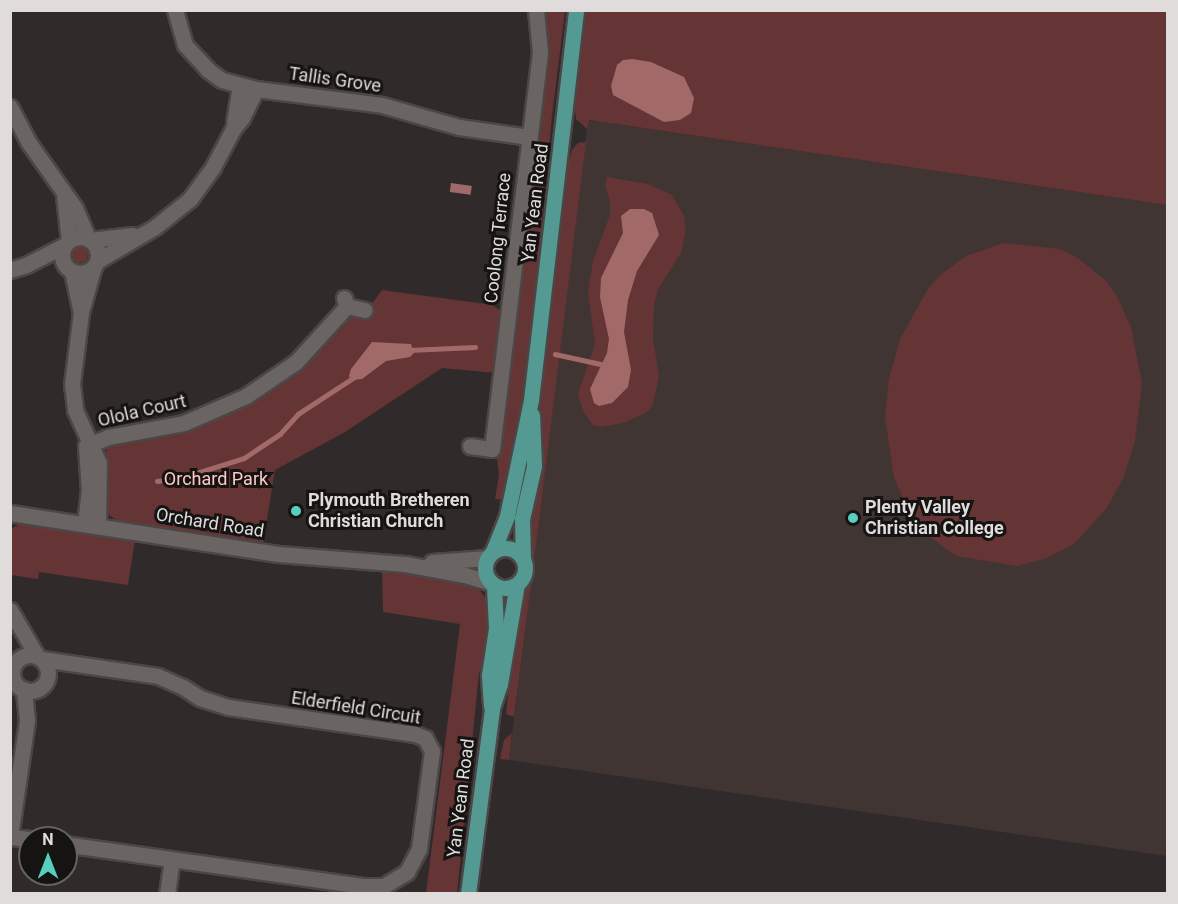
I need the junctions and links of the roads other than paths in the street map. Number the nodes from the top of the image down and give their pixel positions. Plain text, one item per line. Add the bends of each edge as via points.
1 (175, 10) edge
2 (536, 10) edge
3 (576, 10) edge
4 (240, 86) junction
5 (256, 88) junction
6 (10, 107) edge
7 (233, 129) junction
8 (529, 137) junction
9 (63, 193) junction
10 (139, 234) junction
11 (89, 240) junction
12 (67, 243) junction
13 (95, 264) junction
14 (26, 265) junction
15 (70, 269) junction
16 (10, 270) edge
17 (365, 309) dead end
18 (81, 312) junction
19 (531, 400) junction
20 (87, 441) junction
21 (470, 446) dead end
22 (10, 513) edge
23 (92, 524) junction
24 (490, 555) junction
25 (523, 559) junction
26 (405, 564) junction
27 (492, 584) junction
28 (517, 584) junction
29 (14, 616) edge
30 (39, 658) junction
31 (13, 665) edge
32 (90, 666) junction
33 (44, 681) junction
34 (18, 687) edge
35 (492, 708) junction
36 (27, 720) junction
37 (10, 837) edge
38 (78, 846) edge
39 (172, 860) junction
40 (167, 894) edge
41 (468, 894) edge

1 - 4 street, Tallis Grove via 185,45 194,58 222,80
2 - 8 street, Coolong Terrace via 540,53
3 - 19 main road, Yan Yean Road
4 - 5 street, Tallis Grove
4 - 7 street
5 - 7 street
5 - 8 street, Tallis Grove via 382,105 459,127
6 - 9 street
7 - 10 street via 190,199 155,227
8 - 21 street, Coolong Terrace via 492,449
9 - 11 street via 75,208
9 - 12 street
10 - 11 street
10 - 13 street
11 - 12 street via 79,237
11 - 13 street via 97,250
12 - 14 street
12 - 15 street via 62,257
13 - 15 street via 84,272
13 - 18 street
14 - 15 street
14 - 16 street
15 - 18 street
17 - 20 street, Olola Court via 346,302 296,362 246,396 183,423
18 - 20 street via 72,384 75,411
19 - 24 main road, Yan Yean Road via 507,516
19 - 25 main road, Yan Yean Road via 534,466 522,519
20 - 23 street
22 - 23 street, Orchard Road
23 - 26 street, Orchard Road via 278,554
24 - 25 main road via 510,548
24 - 26 street, Orchard Road
24 - 27 main road via 484,568
25 - 28 main road via 525,570
26 - 27 street, Orchard Road
27 - 28 main road via 506,588
27 - 35 main road, Yan Yean Road via 496,628 489,675
28 - 35 main road, Yan Yean Road via 501,684
29 - 30 street
29 - 31 street
30 - 31 street via 25,656
30 - 32 street, Elderfield Circuit
30 - 33 street via 48,670
31 - 34 street via 12,678
32 - 33 street, Elderfield Circuit
32 - 39 street, Elderfield Circuit via 158,676 200,698 228,707 415,734 431,746 419,849 407,872 392,883 363,886
33 - 34 street via 35,690
33 - 36 street
34 - 36 street
35 - 41 main road, Yan Yean Road
36 - 37 street
38 - 39 street, Elderfield Circuit
39 - 40 street

